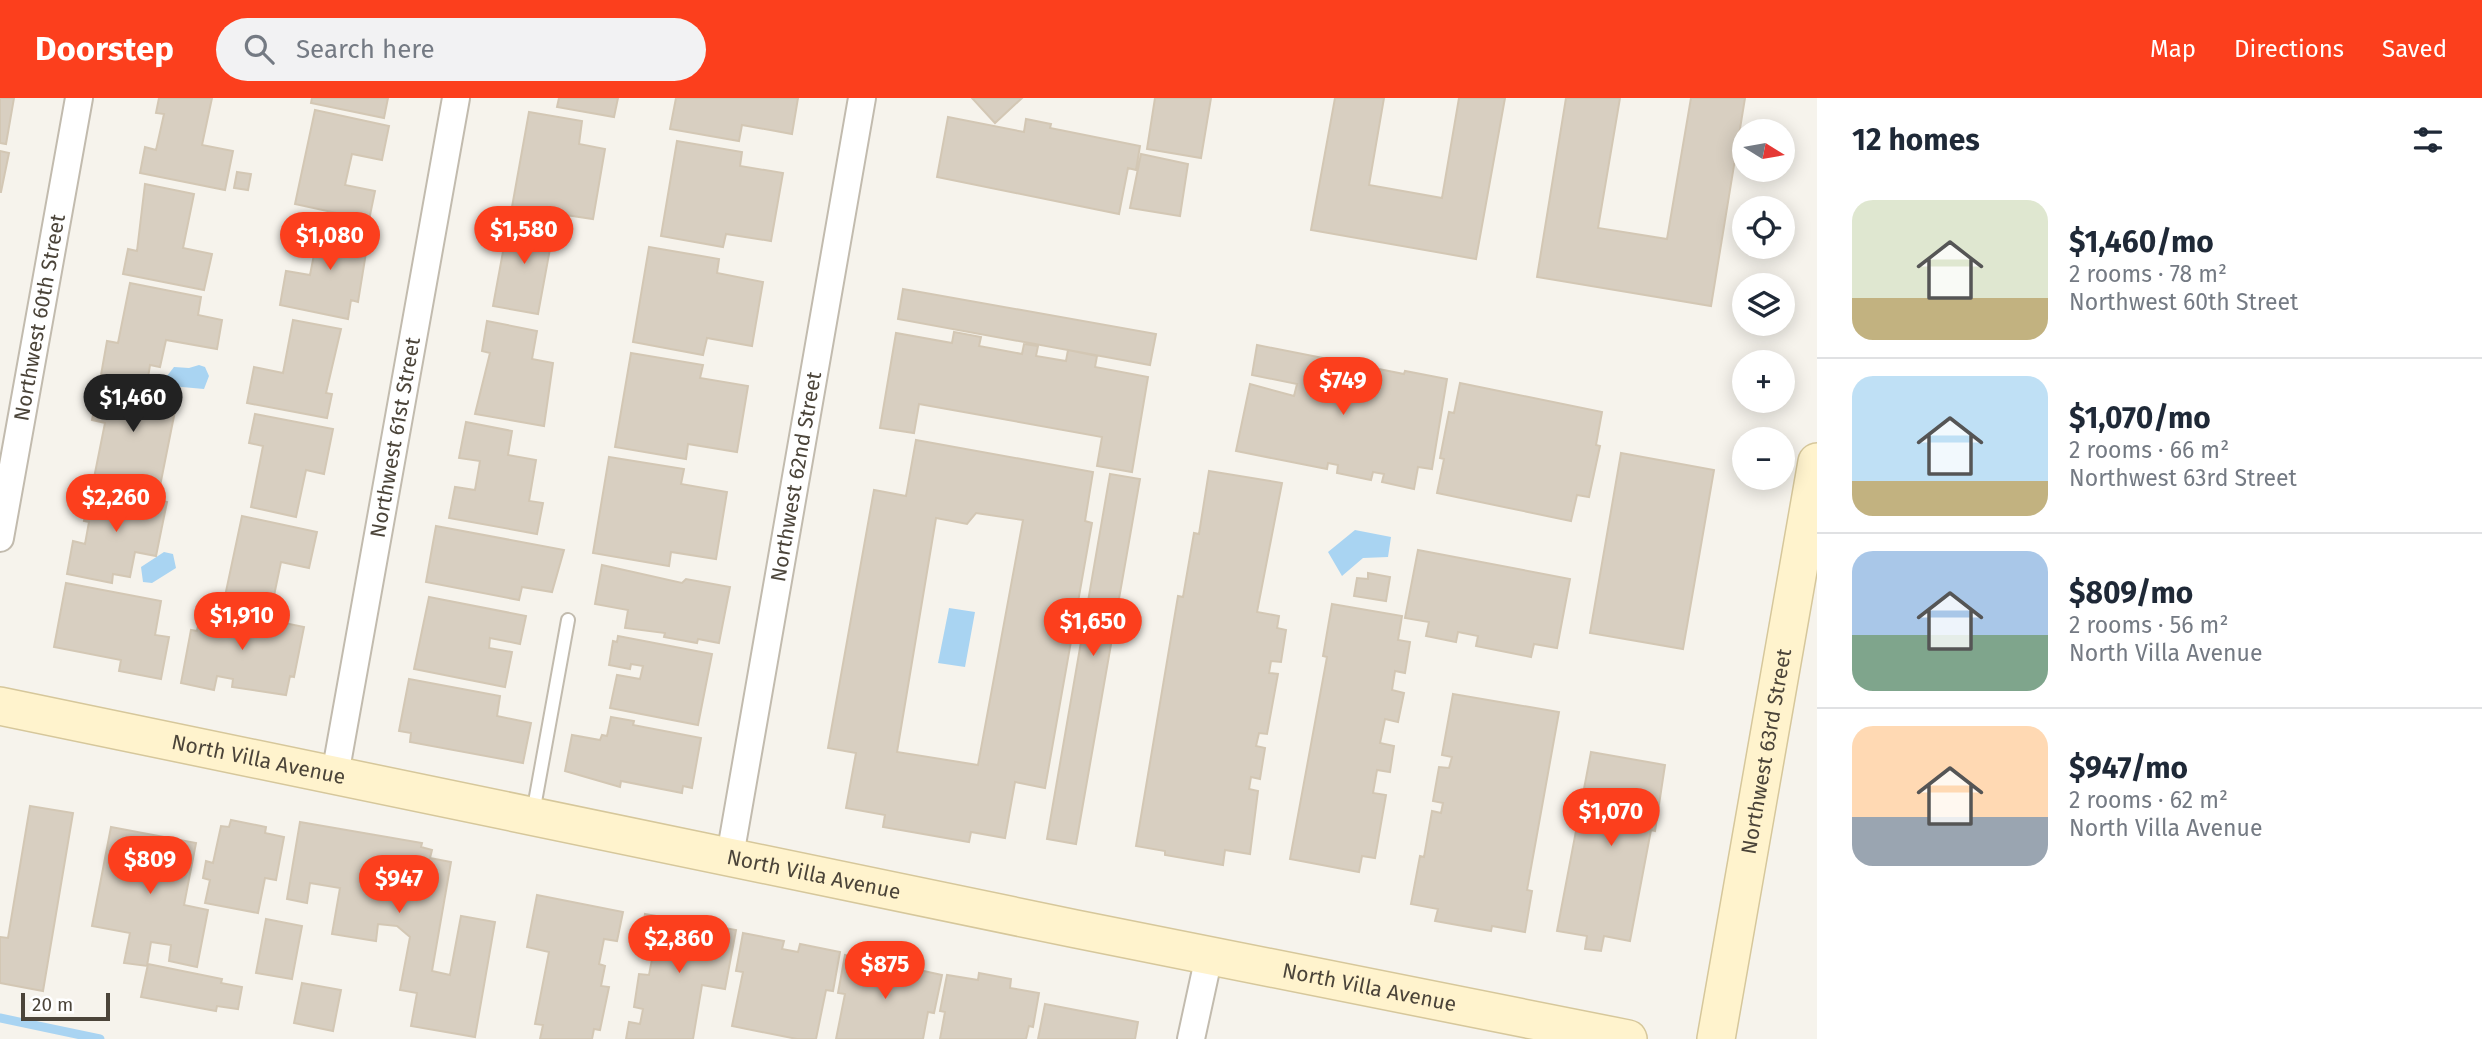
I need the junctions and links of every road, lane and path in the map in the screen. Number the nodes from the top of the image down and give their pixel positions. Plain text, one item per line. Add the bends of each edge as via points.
1 (79, 98) edge
2 (456, 98) edge
3 (862, 98) edge
4 (1817, 463) edge
5 (0, 538) edge
6 (568, 621) dead end
7 (0, 706) edge
8 (334, 775) junction
9 (532, 816) junction
10 (730, 856) junction
11 (1209, 956) junction
12 (1192, 1039) edge
13 (1628, 1039) edge
14 (1716, 1039) edge

1 - 5 street, Northwest 60th Street
2 - 8 street, Northwest 61st Street
3 - 10 street, Northwest 62nd Street
4 - 14 street, Northwest 63rd Street
6 - 9 lane
7 - 8 street, North Villa Avenue
8 - 9 street, North Villa Avenue
9 - 10 street, North Villa Avenue
10 - 11 street, North Villa Avenue
11 - 12 street
11 - 13 street, North Villa Avenue

